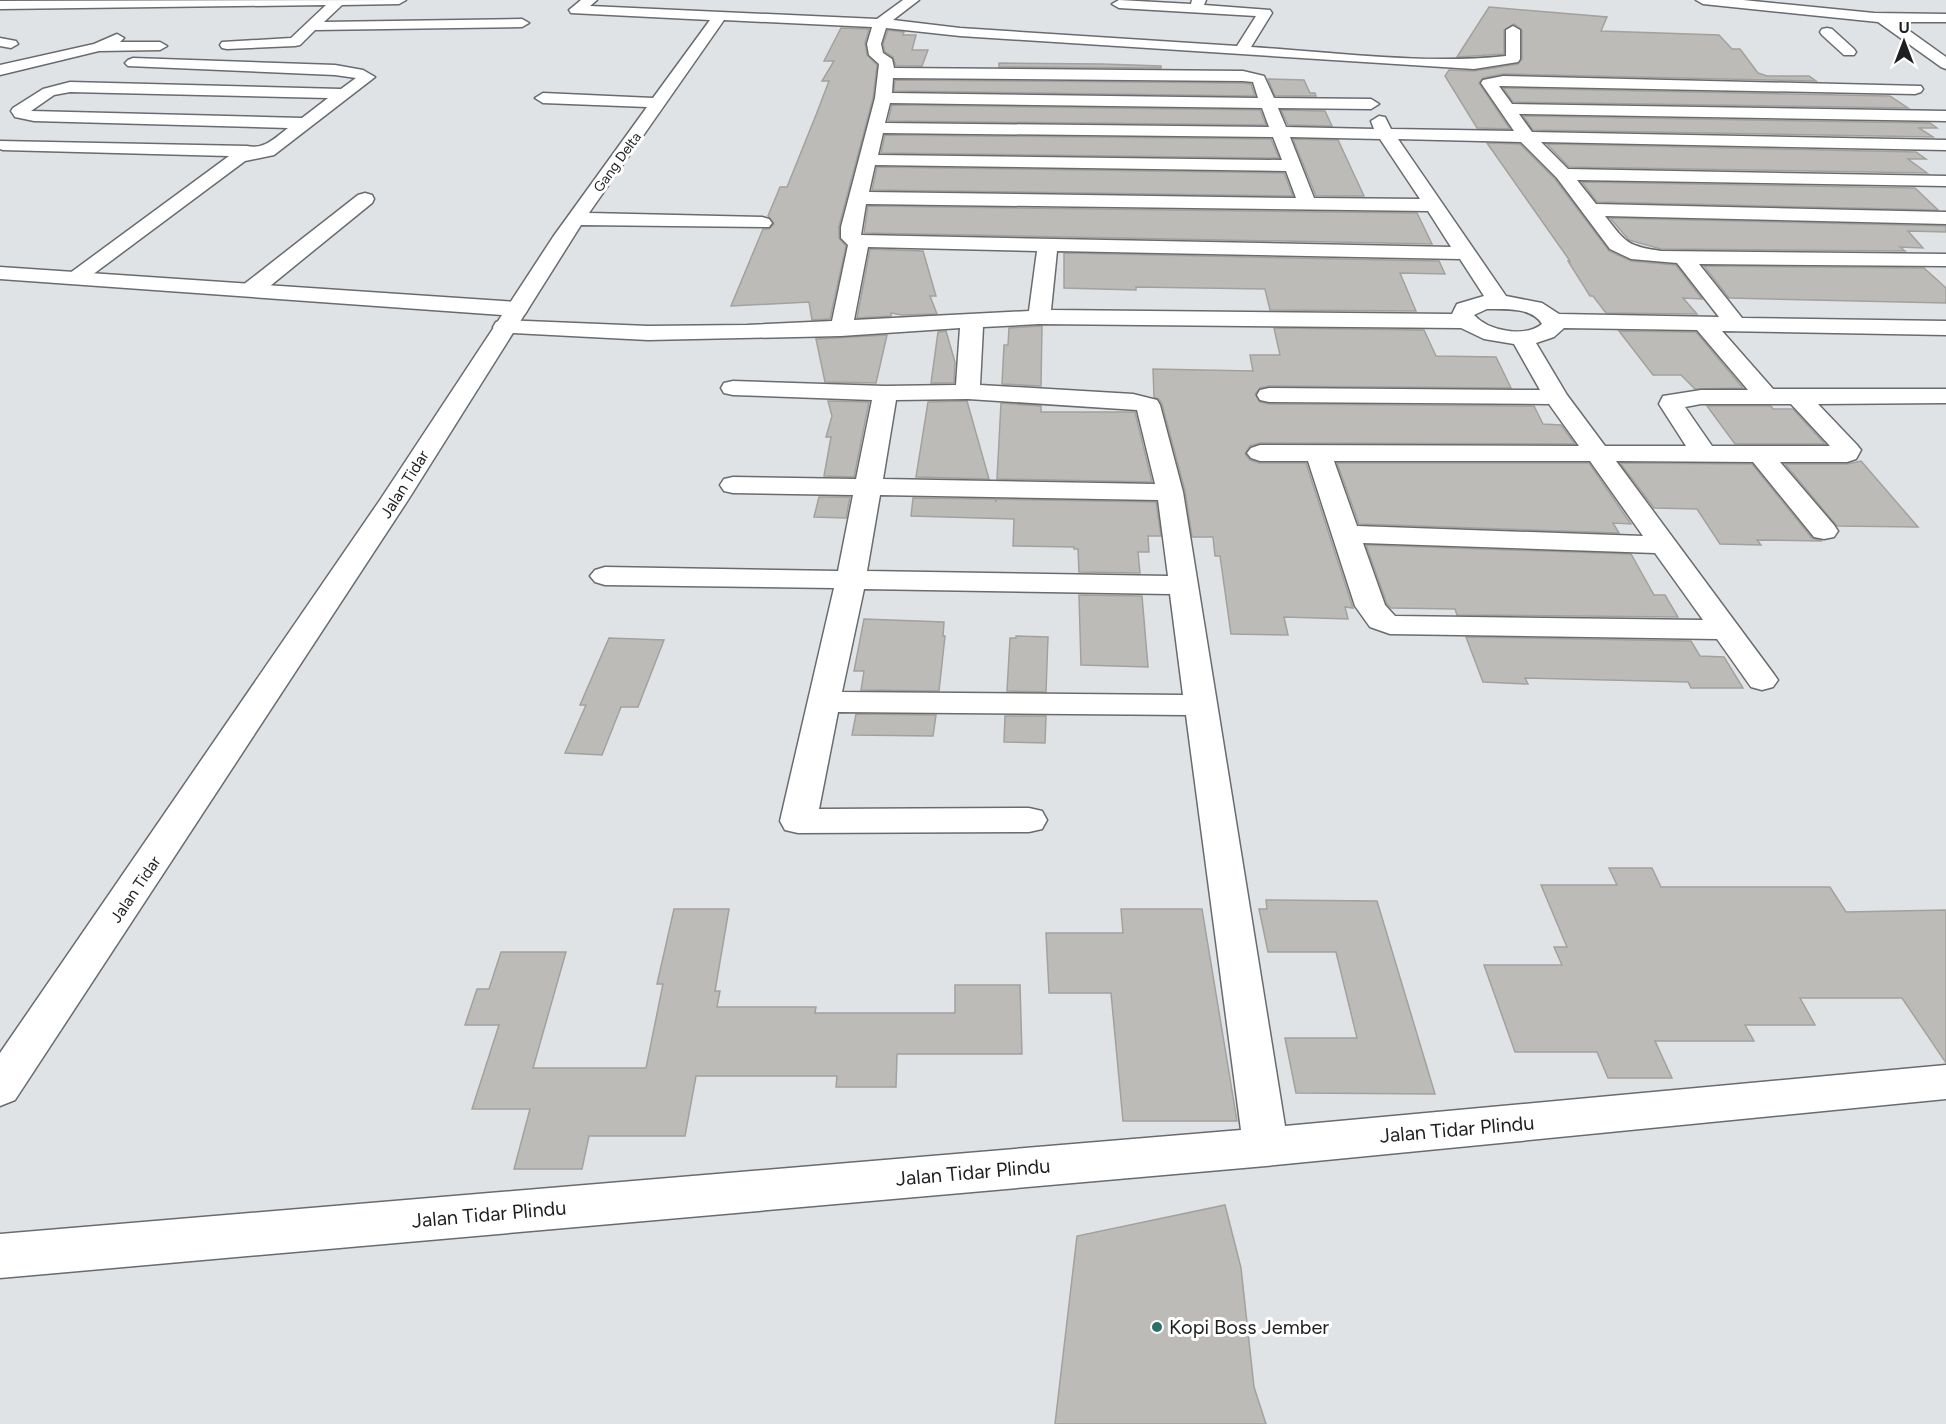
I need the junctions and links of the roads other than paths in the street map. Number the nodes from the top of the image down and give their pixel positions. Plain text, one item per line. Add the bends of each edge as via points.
1 (399, 0) edge
2 (590, 0) edge
3 (912, 0) edge
4 (1703, 0) edge
5 (171, 1) edge
6 (338, 1) edge
7 (1801, 1) edge
8 (1120, 2) edge
9 (1197, 4) edge
10 (0, 5) edge
11 (719, 17) junction
12 (1880, 18) junction
13 (1946, 18) edge
14 (1111, 19) dead end
15 (144, 20) dead end
16 (294, 22) dead end
17 (522, 23) dead end
18 (880, 23) junction
19 (316, 24) junction
20 (1129, 28) dead end
21 (1513, 30) dead end
22 (128, 31) dead end
23 (1849, 34) dead end
24 (1234, 35) dead end
25 (1251, 36) junction
26 (1882, 38) dead end
27 (1096, 40) junction
28 (1915, 41) junction
29 (0, 42) edge
30 (292, 43) junction
31 (218, 45) dead end
32 (170, 46) dead end
33 (314, 47) dead end
34 (0, 48) edge
35 (99, 48) junction
36 (1242, 51) junction
37 (1849, 52) dead end
38 (944, 60) dead end
39 (133, 63) dead end
40 (1946, 64) edge
41 (886, 68) junction
42 (0, 70) edge
43 (1106, 75) junction
44 (1361, 87) dead end
45 (1742, 87) junction
46 (1915, 88) dead end
47 (344, 94) junction
48 (543, 98) dead end
49 (883, 98) junction
50 (1109, 102) junction
51 (659, 103) junction
52 (1268, 103) junction
53 (1371, 104) junction
54 (1508, 109) junction
55 (1773, 114) junction
56 (1946, 116) edge
57 (304, 123) junction
58 (874, 129) junction
59 (1111, 130) junction
60 (1278, 132) junction
61 (1386, 135) junction
62 (1528, 139) junction
63 (1808, 143) junction
64 (3, 145) dead end
65 (1946, 145) edge
66 (247, 151) junction
67 (867, 159) junction
68 (1115, 163) junction
69 (1291, 166) junction
70 (1563, 174) junction
71 (1773, 178) junction
72 (1946, 181) edge
73 (858, 198) junction
74 (365, 199) dead end
75 (1116, 200) junction
76 (1307, 203) junction
77 (1433, 205) junction
78 (1590, 210) junction
79 (1818, 216) junction
80 (1912, 218) junction
81 (1946, 218) edge
82 (576, 219) junction
83 (762, 223) dead end
84 (859, 242) junction
85 (1047, 246) junction
86 (1946, 248) edge
87 (1467, 253) junction
88 (1683, 257) junction
89 (1946, 260) edge
90 (0, 273) edge
91 (77, 277) junction
92 (251, 290) junction
93 (1499, 302) junction
94 (1039, 317) junction
95 (511, 318) junction
96 (972, 321) junction
97 (1466, 321) junction
98 (1553, 321) junction
99 (1704, 324) junction
100 (1736, 325) junction
101 (1946, 328) edge
102 (841, 329) junction
103 (1522, 338) junction
104 (733, 388) dead end
105 (968, 392) junction
106 (885, 393) junction
107 (1269, 395) dead end
108 (1946, 396) edge
109 (1556, 397) junction
110 (1767, 397) junction
111 (1798, 397) junction
112 (1260, 453) dead end
113 (1319, 454) junction
114 (1704, 454) junction
115 (1760, 454) junction
116 (1599, 455) junction
117 (733, 485) dead end
118 (866, 488) junction
119 (1170, 492) junction
120 (1824, 531) dead end
121 (1345, 534) junction
122 (1664, 545) junction
123 (605, 576) dead end
124 (851, 579) junction
125 (1184, 585) junction
126 (1724, 630) junction
127 (1762, 680) dead end
128 (825, 702) junction
129 (1201, 705) junction
130 (1029, 820) dead end
131 (1946, 1082) edge
132 (0, 1088) edge
133 (1266, 1147) junction
134 (0, 1256) edge

1 - 6 street
2 - 11 street via 576,10
3 - 18 street
4 - 12 street
5 - 6 street
5 - 10 street
5 - 15 street
6 - 19 street
7 - 12 street via 1861,4
8 - 9 street
8 - 14 street
9 - 25 street via 1265,13
11 - 18 street
11 - 51 street, Gang Delta
12 - 13 street
12 - 28 street
16 - 19 street
17 - 19 street
18 - 27 street via 956,39
18 - 41 street via 874,51 885,59
19 - 30 street
20 - 27 street via 1107,27
21 - 36 street via 1514,59 1501,62 1407,62
22 - 35 street
23 - 37 street via 1821,31
24 - 25 street
25 - 36 street
26 - 28 street
27 - 36 street
28 - 40 street
29 - 34 street via 12,44
30 - 31 street
30 - 33 street
32 - 35 street
35 - 42 street
38 - 41 street
39 - 47 street via 335,70 367,77
41 - 43 street
41 - 49 street
43 - 50 street
43 - 52 street via 1251,76 1259,80
44 - 53 street
45 - 46 street
45 - 54 street via 1489,83
45 - 55 street
47 - 57 street
47 - 57 street via 70,87 49,92 19,111 34,116
48 - 51 street
49 - 50 street
49 - 58 street
50 - 52 street
50 - 59 street
51 - 82 street, Gang Delta
52 - 53 street
52 - 60 street
53 - 61 street
54 - 55 street
54 - 62 street
55 - 56 street
55 - 63 street
57 - 66 street via 264,153 242,156
58 - 59 street
58 - 67 street
59 - 60 street
59 - 68 street
60 - 61 street
60 - 69 street
61 - 62 street
61 - 77 street
62 - 63 street
62 - 70 street
63 - 65 street
64 - 66 street
66 - 91 street
67 - 68 street
67 - 73 street
68 - 69 street
68 - 75 street
69 - 76 street
70 - 71 street
70 - 78 street
71 - 72 street
71 - 79 street
73 - 75 street
73 - 84 street via 851,234
74 - 92 street
75 - 76 street
76 - 77 street
77 - 87 street
78 - 79 street
78 - 88 street via 1625,251
79 - 80 street
80 - 81 street
80 - 86 street
82 - 83 street
82 - 95 street, Gang Delta
84 - 85 street
84 - 102 street
85 - 87 street
85 - 94 street
87 - 93 street
88 - 89 street
88 - 100 street
90 - 91 street
91 - 92 street
92 - 95 street
93 - 97 street via 1465,309 1462,315
93 - 98 street via 1533,308
94 - 96 street
94 - 97 street
95 - 102 street via 648,333
95 - 132 street, Jalan Tidar via 394,500
96 - 102 street
96 - 105 street
97 - 103 street via 1488,333
98 - 99 street
98 - 103 street via 1554,326 1544,334
99 - 100 street
99 - 110 street
100 - 101 street
103 - 109 street
104 - 106 street
105 - 106 street
105 - 119 street via 1146,404
106 - 118 street
107 - 109 street
108 - 111 street
109 - 116 street
110 - 111 street
110 - 114 street via 1672,401
111 - 115 street via 1849,452
112 - 113 street
113 - 116 street
113 - 121 street
114 - 115 street
114 - 116 street
115 - 120 street
116 - 122 street
117 - 118 street
118 - 119 street
118 - 124 street
119 - 125 street
121 - 122 street
121 - 126 street via 1370,606 1381,621 1390,625
122 - 126 street
123 - 124 street
124 - 125 street
124 - 128 street
125 - 129 street
126 - 127 street
128 - 129 street
128 - 130 street via 798,821
129 - 133 street
131 - 133 street, Jalan Tidar Plindu
133 - 134 street, Jalan Tidar Plindu

